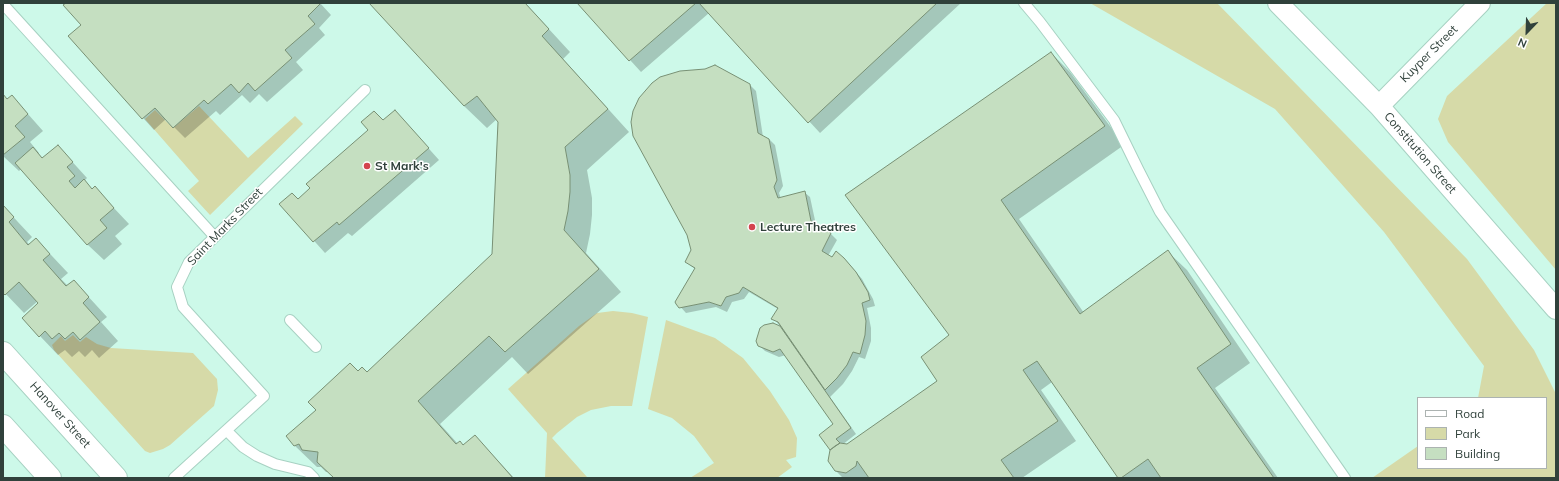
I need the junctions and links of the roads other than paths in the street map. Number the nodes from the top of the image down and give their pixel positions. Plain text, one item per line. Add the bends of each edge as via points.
1 (1024, 3) edge
2 (1278, 3) edge
3 (1480, 3) edge
4 (3, 4) edge
5 (365, 90) dead end
6 (1379, 106) junction
7 (214, 236) junction
8 (1556, 309) edge
9 (290, 320) dead end
10 (316, 347) dead end
11 (3, 353) edge
12 (3, 426) edge
13 (226, 431) junction
14 (50, 478) edge
15 (116, 478) edge
16 (174, 478) edge
17 (314, 478) edge
18 (1345, 478) edge

1 - 18 lane via 1114,120 1160,212
2 - 6 street, Constitution Street
3 - 6 street, Kuyper Street
4 - 7 lane
5 - 7 lane, Saint Marks Street
6 - 8 street, Constitution Street
7 - 13 lane, Saint Marks Street via 189,262 177,287 183,307 264,396
9 - 10 lane
11 - 15 street, Hanover Street
12 - 14 street
13 - 16 lane, Saint Marks Street
13 - 17 lane via 242,447 257,456 308,472

